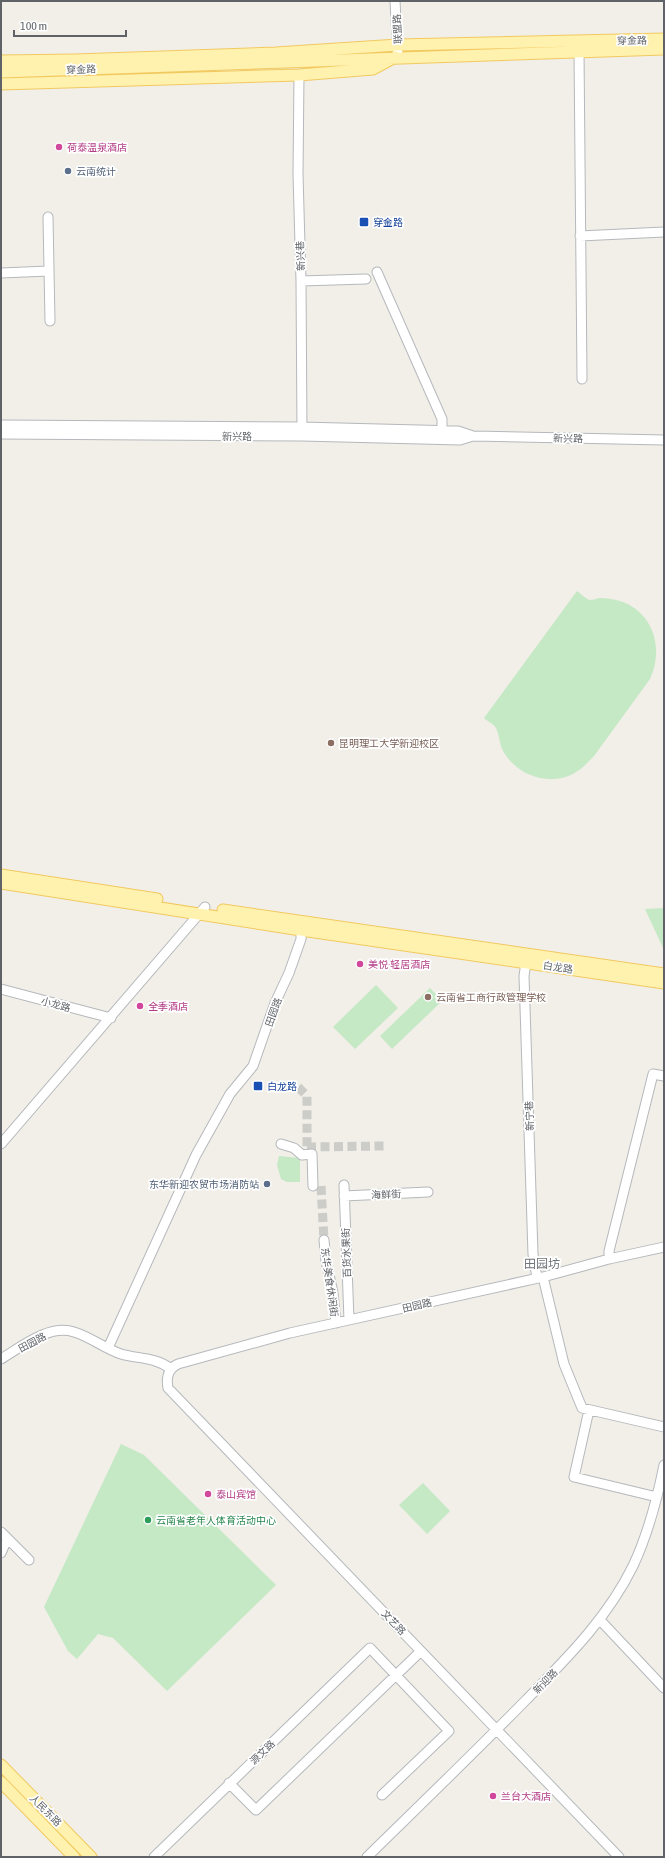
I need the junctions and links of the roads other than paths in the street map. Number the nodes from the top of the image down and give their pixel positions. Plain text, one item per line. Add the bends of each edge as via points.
1 (396, 1) edge
2 (664, 39) edge
3 (664, 49) edge
4 (398, 51) junction
5 (579, 51) junction
6 (1, 61) edge
7 (1, 72) edge
8 (299, 75) junction
9 (1, 84) edge
10 (48, 217) dead end
11 (664, 232) edge
12 (580, 236) junction
13 (49, 272) junction
14 (378, 272) dead end
15 (1, 273) edge
16 (366, 279) dead end
17 (301, 281) junction
18 (50, 321) dead end
19 (582, 379) dead end
20 (1, 425) edge
21 (442, 431) junction
22 (302, 432) junction
23 (1, 434) edge
24 (472, 436) junction
25 (664, 440) edge
26 (1, 875) edge
27 (1, 883) edge
28 (203, 910) junction
29 (301, 930) junction
30 (526, 958) junction
31 (664, 974) edge
32 (664, 983) edge
33 (1, 989) edge
34 (111, 1018) junction
35 (664, 1076) edge
36 (1, 1144) edge
37 (281, 1144) dead end
38 (344, 1185) dead end
39 (313, 1186) tunnel mouth
40 (428, 1192) dead end
41 (344, 1196) junction
42 (324, 1240) tunnel mouth
43 (664, 1247) edge
44 (609, 1259) junction
45 (540, 1277) junction
46 (349, 1320) junction
47 (336, 1323) junction
48 (108, 1348) junction
49 (1, 1359) edge
50 (171, 1368) junction
51 (590, 1410) junction
52 (664, 1427) edge
53 (664, 1466) edge
54 (657, 1497) junction
55 (4, 1535) edge
56 (1, 1553) edge
57 (29, 1560) dead end
58 (600, 1620) junction
59 (421, 1651) junction
60 (396, 1676) junction
61 (664, 1688) edge
62 (497, 1730) junction
63 (1, 1765) edge
64 (1, 1782) edge
65 (230, 1784) junction
66 (382, 1795) dead end
67 (74, 1857) edge
68 (91, 1857) edge
69 (154, 1857) edge
70 (367, 1857) edge
71 (619, 1857) edge

1 - 4 street, 联盟路
2 - 4 main road, 穿金路
3 - 5 main road, 穿金路
4 - 5 main road, 穿金路
4 - 6 main road, 穿金路
4 - 7 main road, 穿金路 via 296,62
4 - 8 main road via 374,69
5 - 12 street
8 - 9 main road
8 - 17 street, 新兴巷
10 - 13 street
11 - 12 street
12 - 19 street
13 - 15 street
13 - 18 street
14 - 21 street via 442,419
16 - 17 street
17 - 22 street, 新兴巷
20 - 22 street, 新兴路
21 - 22 street, 新兴路
21 - 24 street, 新兴路 via 458,431
22 - 23 street, 新兴路
22 - 24 street, 新兴路 via 460,440
24 - 25 street, 新兴路
26 - 28 main road, 白龙路
27 - 28 main road, 白龙路
28 - 29 main road, 白龙路
28 - 30 main road, 白龙路
28 - 34 street
29 - 30 main road, 白龙路
29 - 48 street, 田园路 via 301,939 253,1066 230,1094 196,1155
30 - 31 main road, 白龙路
30 - 32 main road, 白龙路
30 - 45 street, 新宁巷 via 524,976 533,1254
33 - 34 street, 小龙路
34 - 36 street
35 - 44 street via 653,1074
37 - 39 street via 294,1148 302,1155 312,1154
38 - 41 street, 百货水果街
40 - 41 street, 海鲜街
41 - 46 street, 百货水果街
42 - 47 street, 东华美食休闲街
43 - 44 street, 田园路
44 - 45 street, 田园路
45 - 46 street, 田园路
45 - 51 street, 新宁巷 via 564,1364 582,1408
46 - 47 street, 田园路
47 - 50 street, 田园路 via 290,1333
48 - 49 street, 田园路 via 74,1331 62,1330 37,1338
48 - 50 street, 田园路 via 122,1354 156,1361
50 - 59 street, 文艺路 via 166,1380 168,1388
51 - 52 street
51 - 54 street via 574,1477
53 - 54 street, 新迎路
54 - 58 street, 新迎路 via 644,1541 632,1567
55 - 56 street
55 - 57 street
58 - 61 street
58 - 62 street, 新迎路
59 - 60 street
59 - 62 street, 文艺路
60 - 65 street via 256,1810
60 - 65 street, 源文路 via 370,1648
60 - 66 street via 449,1731
62 - 70 street, 新迎路
62 - 71 street, 文艺路
63 - 68 main road, 人民东路
64 - 67 main road, 人民东路
65 - 69 street, 源文路

